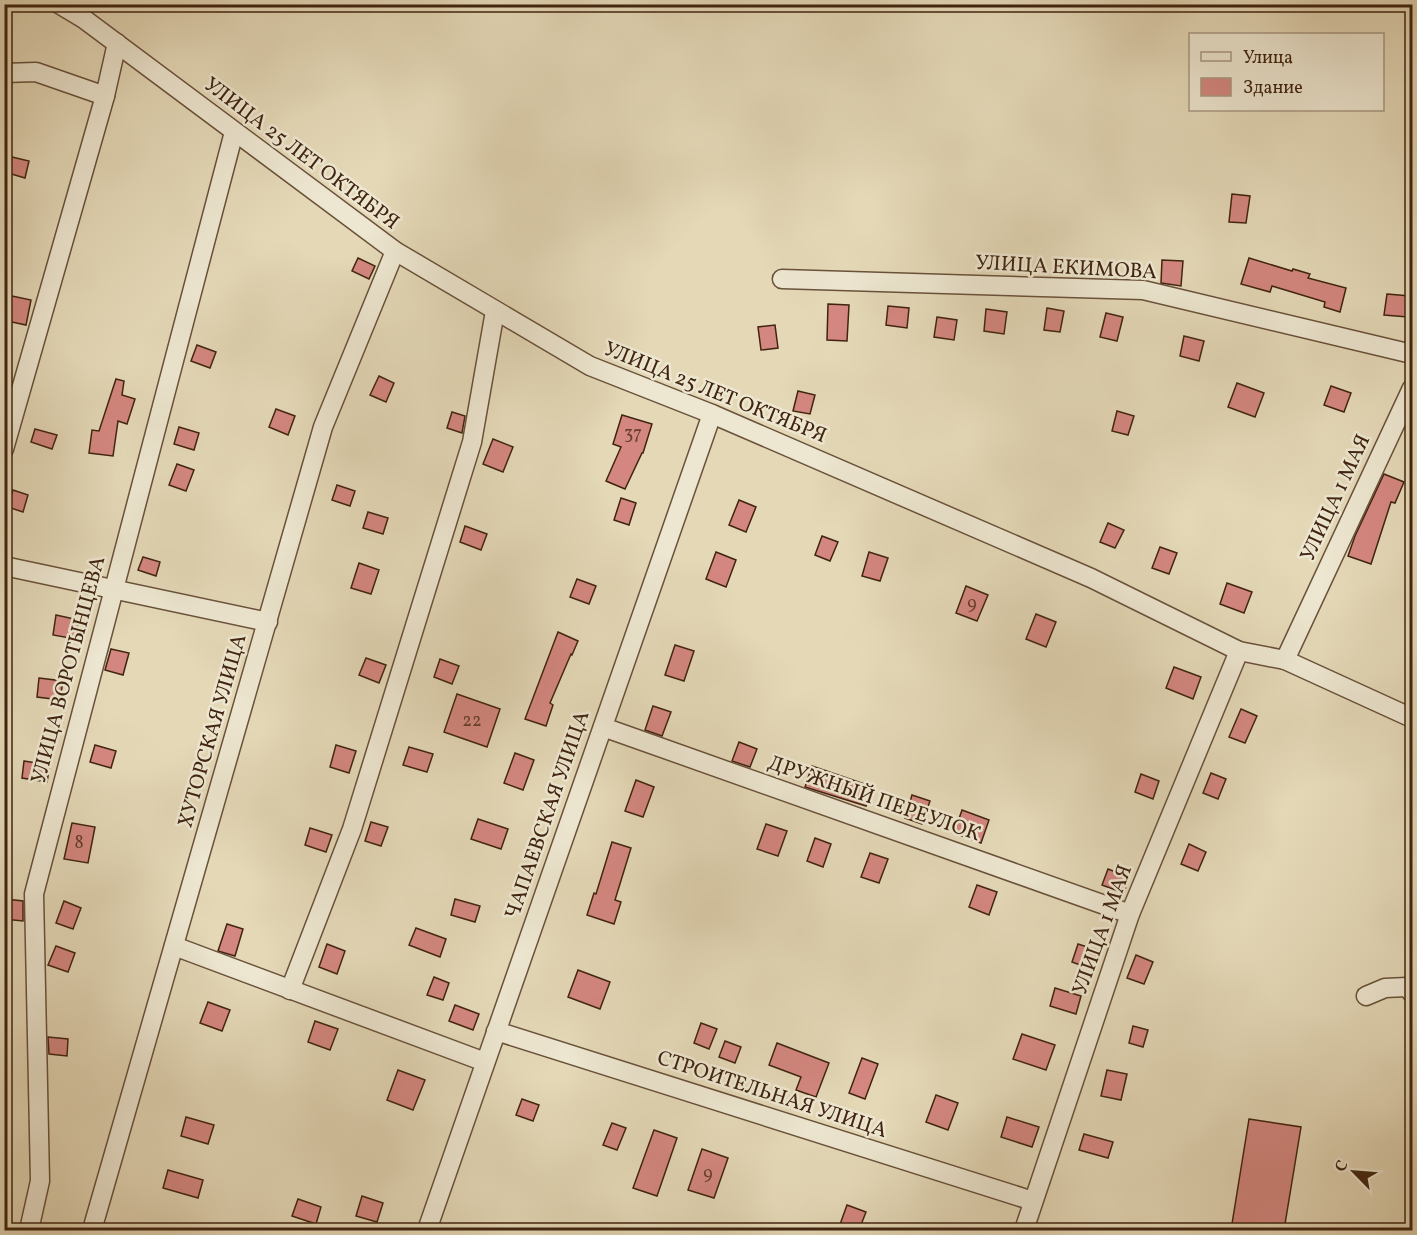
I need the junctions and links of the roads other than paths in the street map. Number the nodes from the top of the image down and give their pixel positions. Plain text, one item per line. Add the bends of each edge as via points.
1 (59, 4) edge
2 (117, 43) junction
3 (4, 73) edge
4 (105, 96) junction
5 (234, 132) junction
6 (395, 251) junction
7 (782, 279) dead end
8 (495, 310) junction
9 (1413, 354) edge
10 (1413, 388) edge
11 (712, 414) junction
12 (4, 449) edge
13 (4, 566) edge
14 (114, 589) junction
15 (267, 622) junction
16 (1239, 651) junction
17 (1285, 660) junction
18 (1413, 718) edge
19 (603, 727) junction
20 (1130, 914) junction
21 (174, 946) junction
22 (290, 990) junction
23 (1413, 993) edge
24 (1366, 996) dead end
25 (496, 1031) junction
26 (485, 1062) junction
27 (1033, 1202) junction
28 (29, 1230) edge
29 (93, 1230) edge
30 (427, 1230) edge
31 (1024, 1230) edge

1 - 2 street, УЛИЦА 25 ЛЕТ ОКТЯБРЯ
2 - 4 street
2 - 5 street, УЛИЦА 25 ЛЕТ ОКТЯБРЯ
3 - 4 street via 36,72
4 - 12 street
5 - 6 street, УЛИЦА 25 ЛЕТ ОКТЯБРЯ
5 - 14 street, УЛИЦА ВОРОТЫНЦЕВА
6 - 8 street, УЛИЦА 25 ЛЕТ ОКТЯБРЯ
6 - 15 street, ХУТОРСКАЯ УЛИЦА via 323,427
7 - 9 street, УЛИЦА ЕКИМОВА via 1143,290
8 - 11 street, УЛИЦА 25 ЛЕТ ОКТЯБРЯ via 590,366
8 - 22 street via 472,442 352,829
10 - 17 street, УЛИЦА 1 МАЯ
11 - 16 street, УЛИЦА 25 ЛЕТ ОКТЯБРЯ via 1091,578
11 - 19 street, ЧАПАЕВСКАЯ УЛИЦА
13 - 14 street
14 - 15 street
14 - 28 street, УЛИЦА ВОРОТЫНЦЕВА via 34,894 40,1180
15 - 21 street, ХУТОРСКАЯ УЛИЦА
16 - 17 street, УЛИЦА 25 ЛЕТ ОКТЯБРЯ
16 - 20 street, УЛИЦА 1 МАЯ
17 - 18 street, УЛИЦА 25 ЛЕТ ОКТЯБРЯ
19 - 20 street, ДРУЖНЫЙ ПЕРЕУЛОК
19 - 25 street, ЧАПАЕВСКАЯ УЛИЦА
20 - 27 street, УЛИЦА 1 МАЯ
21 - 22 street
21 - 29 street, ХУТОРСКАЯ УЛИЦА
22 - 26 street
23 - 24 street via 1407,987 1385,988
25 - 26 street, ЧАПАЕВСКАЯ УЛИЦА
25 - 27 street, СТРОИТЕЛЬНАЯ УЛИЦА
26 - 30 street, ЧАПАЕВСКАЯ УЛИЦА
27 - 31 street, УЛИЦА 1 МАЯ

